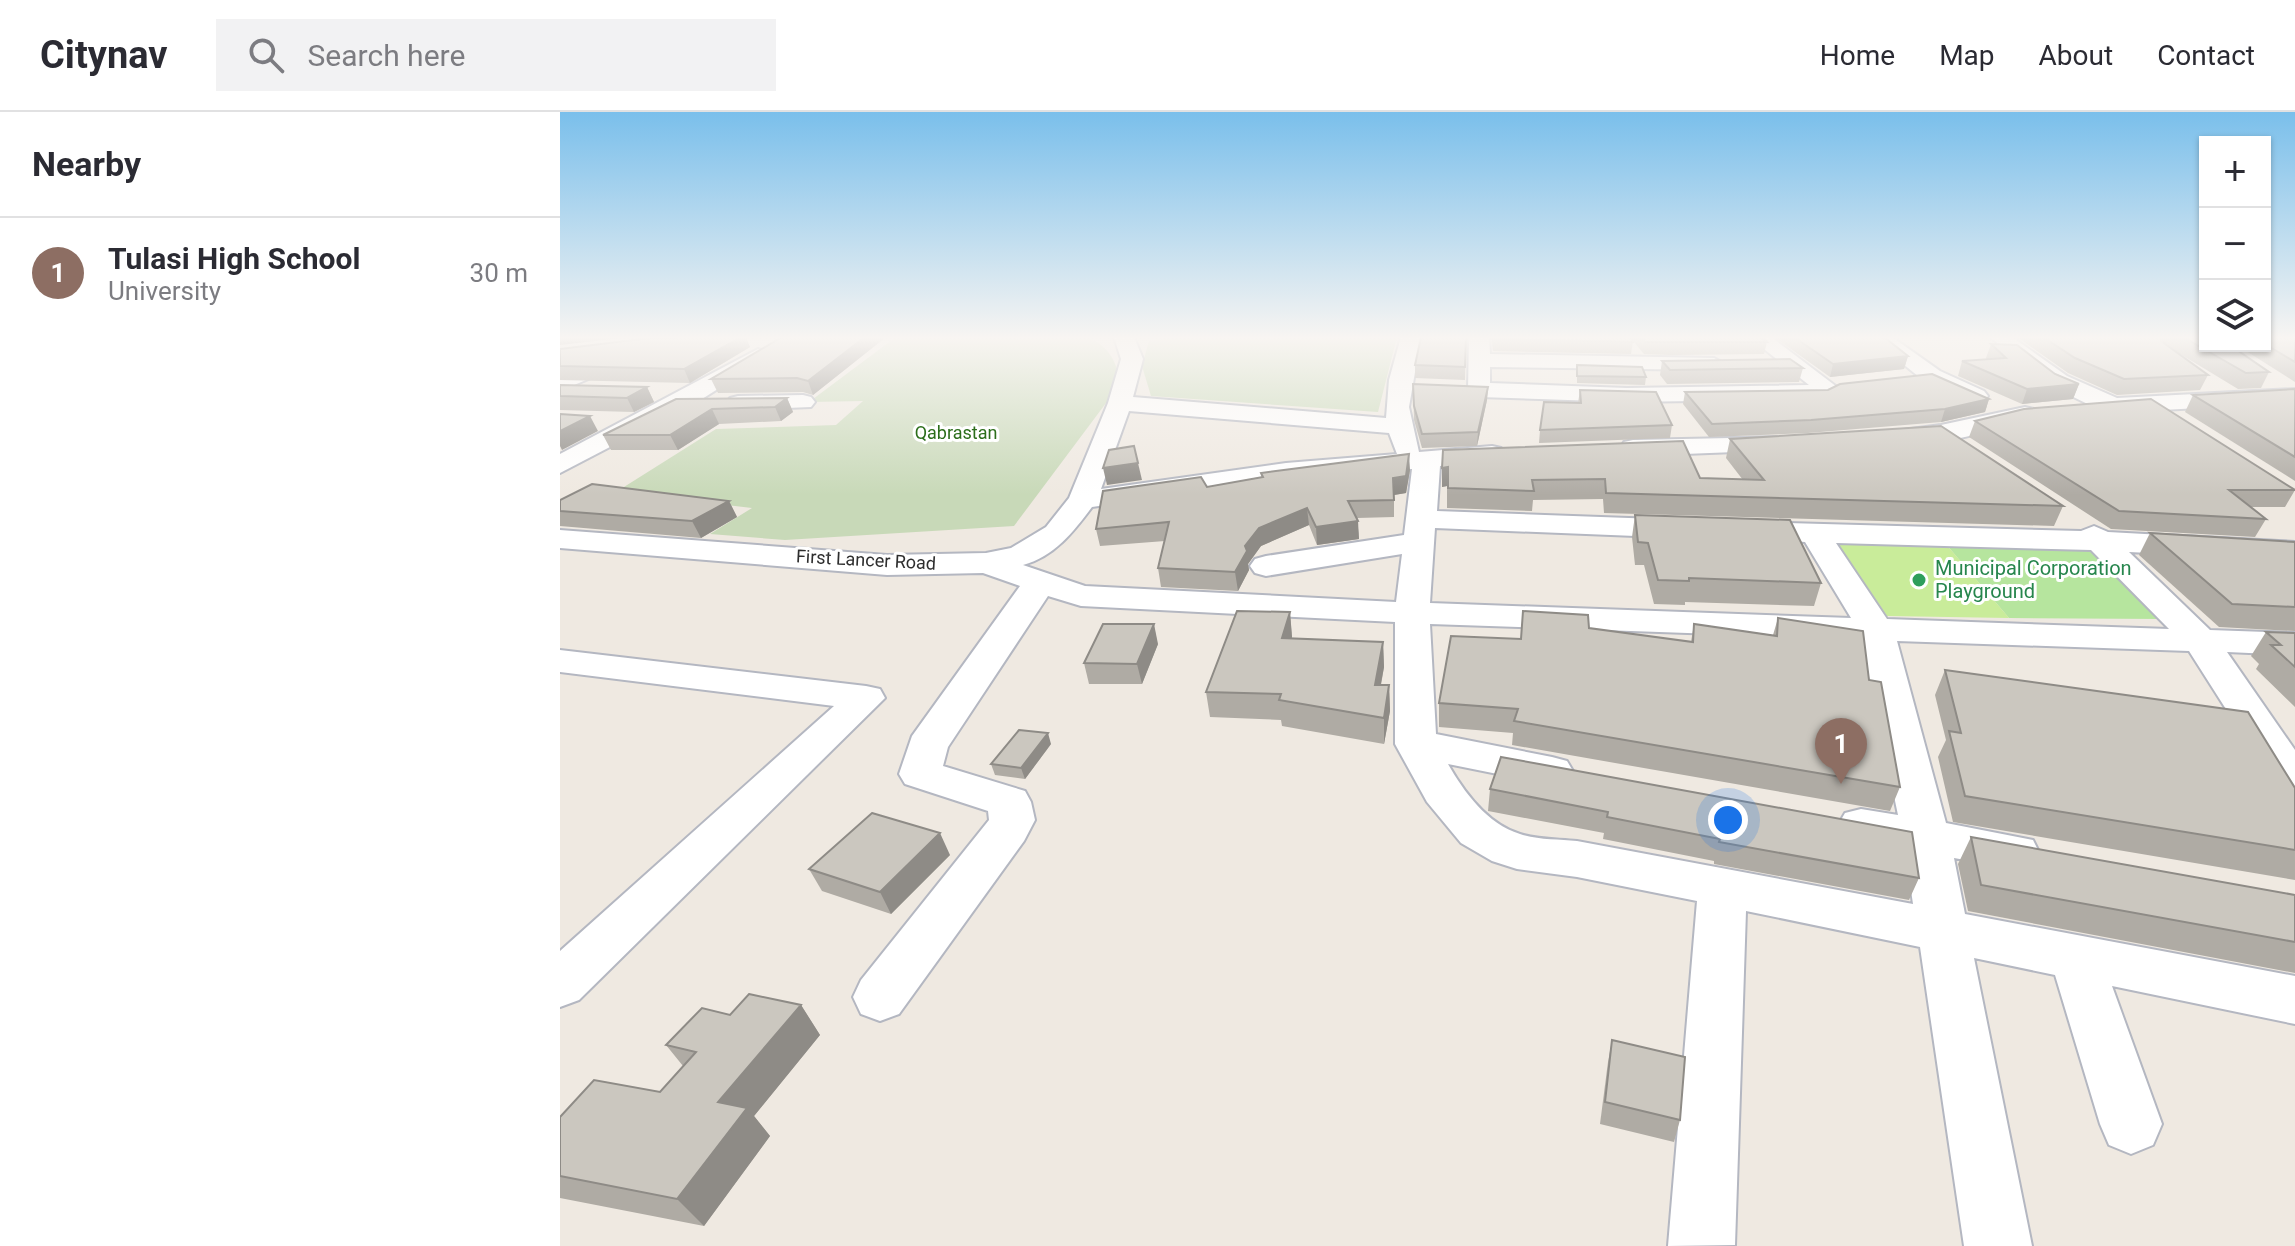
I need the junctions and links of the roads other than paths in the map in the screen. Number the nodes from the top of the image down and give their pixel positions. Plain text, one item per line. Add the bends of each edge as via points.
1 (696, 390) edge
2 (1124, 390) edge
3 (1398, 390) edge
4 (1479, 390) edge
5 (1825, 390) edge
6 (1963, 390) edge
7 (2079, 390) edge
8 (2218, 390) edge
9 (650, 392) edge
10 (1627, 395) junction
11 (2287, 397) edge
12 (685, 398) junction
13 (2231, 398) junction
14 (803, 402) dead end
15 (2148, 402) junction
16 (1120, 403) junction
17 (2113, 405) junction
18 (2295, 411) edge
19 (2018, 415) junction
20 (592, 420) edge
21 (640, 423) junction
22 (1397, 426) junction
23 (2188, 429) edge
24 (1941, 433) junction
25 (1867, 439) edge
26 (1808, 444) edge
27 (1652, 447) junction
28 (1605, 449) edge
29 (1526, 452) edge
30 (567, 457) edge
31 (1419, 458) junction
32 (1978, 458) edge
33 (1083, 500) junction
34 (2053, 507) edge
35 (1421, 530) junction
36 (1815, 534) junction
37 (560, 539) edge
38 (2103, 541) junction
39 (2295, 551) edge
40 (986, 563) junction
41 (1266, 566) dead end
42 (1040, 582) junction
43 (1412, 613) junction
44 (1877, 631) junction
45 (2201, 641) junction
46 (2295, 644) edge
47 (560, 661) edge
48 (1416, 744) junction
49 (1589, 778) edge
50 (2295, 783) edge
51 (1818, 817) edge
52 (1926, 836) junction
53 (2064, 861) edge
54 (1722, 889) junction
55 (1942, 930) junction
56 (2075, 955) junction
57 (560, 984) edge
58 (880, 997) dead end
59 (2295, 1000) edge
60 (2131, 1124) dead end
61 (1701, 1245) edge
62 (1998, 1246) edge

1 - 12 street
2 - 16 street, First Lancer Road
3 - 22 street
4 - 10 street
5 - 10 street
6 - 19 street
7 - 17 street
8 - 13 street
9 - 12 street
10 - 27 street
11 - 13 street
11 - 18 street
12 - 14 street
12 - 21 street
13 - 15 street
15 - 17 street
15 - 23 street
16 - 22 street
16 - 33 street, First Lancer Road
17 - 19 street
19 - 24 street
20 - 21 street
21 - 30 street
22 - 31 street
24 - 25 street
24 - 32 street
26 - 27 street
27 - 28 street
29 - 31 street
31 - 33 street
31 - 35 street
33 - 40 street, First Lancer Road via 1057,533 1021,556
34 - 38 street
35 - 36 street
35 - 41 street
35 - 43 street
36 - 38 street
36 - 44 street
37 - 40 street, First Lancer Road via 887,565
38 - 39 street
38 - 45 street
40 - 42 street
42 - 43 street via 1081,596
42 - 58 street via 927,746 920,774 1009,802 1012,820
43 - 44 street
43 - 48 street
44 - 45 street
44 - 52 street
45 - 46 street
45 - 50 street
47 - 57 street via 866,698
48 - 49 street
48 - 54 street via 1437,785 1470,827 1509,849
51 - 52 street
52 - 53 street
52 - 55 street
54 - 55 street
54 - 61 street
55 - 56 street
55 - 62 street
56 - 59 street
56 - 60 street

